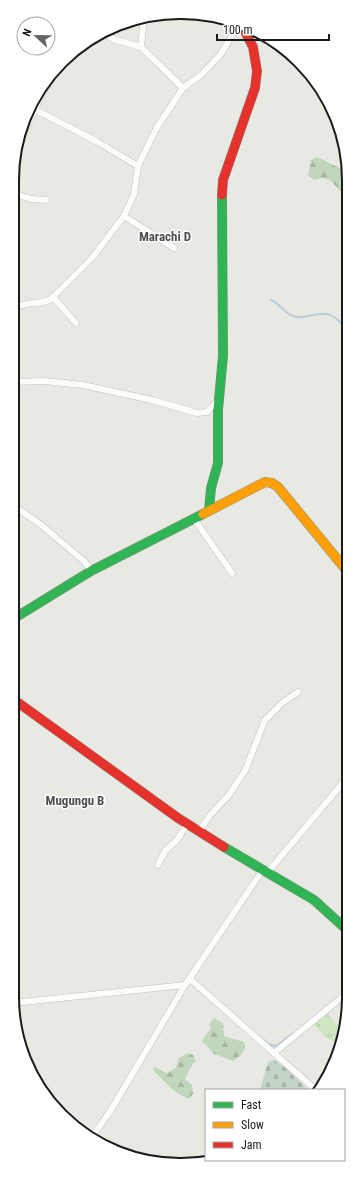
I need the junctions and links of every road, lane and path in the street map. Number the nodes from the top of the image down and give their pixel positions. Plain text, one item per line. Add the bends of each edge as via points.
1 (143, 24) edge
2 (236, 29) edge
3 (246, 33) edge
4 (109, 36) edge
5 (141, 47) junction
6 (183, 88) junction
7 (35, 110) edge
8 (138, 166) junction
9 (19, 195) edge
10 (46, 200) dead end
11 (124, 216) junction
12 (174, 248) dead end
13 (53, 297) junction
14 (19, 306) edge
15 (76, 322) dead end
16 (19, 382) edge
17 (219, 399) junction
18 (19, 509) edge
19 (209, 510) junction
20 (194, 519) junction
21 (342, 565) edge
22 (91, 571) junction
23 (232, 573) dead end
24 (19, 616) edge
25 (298, 692) dead end
26 (19, 706) edge
27 (342, 784) edge
28 (187, 824) junction
29 (199, 831) junction
30 (158, 865) dead end
31 (264, 872) junction
32 (342, 925) edge
33 (190, 979) junction
34 (185, 984) junction
35 (342, 997) edge
36 (19, 1002) edge
37 (274, 1053) junction
38 (314, 1088) edge
39 (95, 1133) edge

1 - 5 street
2 - 6 street via 221,54 201,75
3 - 17 street via 253,47 255,88 223,180 223,356
4 - 5 street
5 - 6 street
6 - 8 street via 156,129
7 - 8 street
8 - 11 street via 134,194
9 - 10 street
11 - 12 street
11 - 13 street via 92,258
13 - 14 street via 43,303 24,303
13 - 15 street
16 - 17 street via 44,381 82,385 197,413 207,412
17 - 19 street via 218,463 211,488
18 - 22 street via 85,562
19 - 20 street
19 - 21 street via 259,485 272,483
20 - 22 street
20 - 23 street
22 - 24 street
25 - 29 street via 265,720 244,771 228,796
26 - 28 street
27 - 31 street
28 - 29 street
28 - 30 street via 177,840 165,851
29 - 31 street
31 - 32 street via 314,900
31 - 33 street
33 - 34 street
33 - 37 street
34 - 36 street
34 - 39 street
35 - 37 street
37 - 38 street

